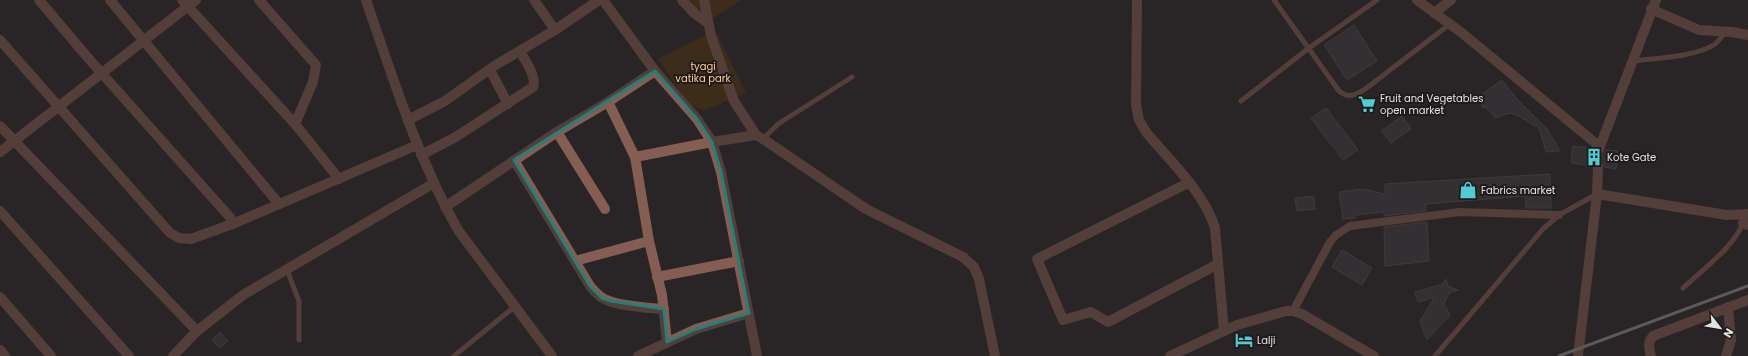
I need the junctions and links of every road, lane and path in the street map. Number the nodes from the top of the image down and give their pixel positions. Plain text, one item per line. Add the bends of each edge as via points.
1 (39, 0) edge
2 (110, 0) edge
3 (259, 0) edge
4 (366, 0) edge
5 (534, 0) edge
6 (599, 0) edge
7 (603, 0) edge
8 (682, 0) edge
9 (704, 0) edge
10 (1137, 0) edge
11 (1274, 0) edge
12 (1376, 0) edge
13 (1417, 0) edge
14 (1451, 0) edge
15 (188, 2) edge
16 (1654, 4) edge
17 (1434, 13) junction
18 (708, 23) junction
19 (1450, 24) junction
20 (555, 30) junction
21 (1725, 32) junction
22 (1748, 35) edge
23 (0, 40) edge
24 (145, 40) junction
25 (1309, 48) junction
26 (520, 51) junction
27 (1633, 61) junction
28 (490, 70) junction
29 (655, 71) junction
30 (102, 74) junction
31 (852, 77) dead end
32 (1240, 101) dead end
33 (608, 102) junction
34 (508, 104) junction
35 (59, 107) junction
36 (408, 120) junction
37 (295, 124) junction
38 (0, 126) edge
39 (557, 132) junction
40 (759, 137) junction
41 (13, 141) junction
42 (712, 142) junction
43 (417, 145) junction
44 (0, 152) edge
45 (421, 155) junction
46 (635, 157) junction
47 (514, 160) junction
48 (1598, 167) tunnel mouth
49 (339, 179) junction
50 (434, 183) junction
51 (1188, 183) junction
52 (1597, 194) junction
53 (279, 204) junction
54 (445, 208) junction
55 (605, 209) dead end
56 (0, 211) edge
57 (1559, 215) junction
58 (1746, 219) edge
59 (235, 223) junction
60 (649, 241) junction
61 (575, 261) junction
62 (739, 261) junction
63 (1218, 264) junction
64 (287, 270) junction
65 (657, 277) junction
66 (1684, 288) dead end
67 (0, 297) edge
68 (1748, 300) edge
69 (514, 306) junction
70 (1728, 307) junction
71 (664, 309) junction
72 (1293, 311) junction
73 (749, 313) junction
74 (197, 331) junction
75 (1224, 331) junction
76 (299, 340) dead end
77 (667, 342) junction
78 (0, 350) edge
79 (5, 356) edge
80 (51, 356) edge
81 (130, 356) edge
82 (173, 356) edge
83 (454, 356) edge
84 (552, 356) edge
85 (638, 356) edge
86 (757, 356) edge
87 (995, 356) edge
88 (1170, 356) edge
89 (1374, 356) edge
90 (1435, 356) edge
91 (1578, 356) edge
92 (1652, 356) edge
93 (1726, 356) edge

1 - 30 street
2 - 24 street
3 - 37 street via 316,65 313,82
4 - 36 street
5 - 20 street
6 - 20 street
7 - 29 street
8 - 18 street
9 - 18 street
10 - 51 street via 1136,105 1139,120
11 - 25 lane
12 - 25 lane
13 - 17 street
14 - 17 street
15 - 24 street
15 - 37 street
16 - 21 street via 1699,30
16 - 27 street
17 - 19 street
18 - 40 street via 734,101
19 - 25 lane via 1364,90 1351,97 1339,91
19 - 27 street via 1599,147
20 - 26 street
21 - 22 street
21 - 27 lane via 1717,43 1696,52
23 - 35 street
24 - 30 street
24 - 53 street
25 - 32 lane
26 - 28 street
26 - 34 street via 534,82 533,87
28 - 34 street
28 - 36 street via 445,101
29 - 33 street
29 - 42 street via 697,119
30 - 35 street
30 - 59 street
31 - 40 lane
33 - 39 street
33 - 46 street
34 - 45 street via 454,138
35 - 41 street
35 - 59 street via 174,236 191,239
36 - 43 street
37 - 49 street
38 - 41 street
39 - 47 street
39 - 55 street
40 - 42 street
40 - 87 street via 866,209 963,257 974,266
41 - 44 street
41 - 74 street
42 - 46 street
42 - 62 street via 721,172
43 - 45 street
43 - 49 street
45 - 50 street
46 - 60 street
47 - 54 street
47 - 61 street
48 - 52 street
49 - 53 street
50 - 54 street
50 - 64 street
51 - 63 street via 1204,201 1211,215 1215,228
51 - 63 street via 1037,259 1063,320 1091,312 1108,322
52 - 57 lane
52 - 58 street
52 - 91 street
53 - 59 street
54 - 69 street via 458,230
56 - 81 street
57 - 72 street via 1460,212 1350,226 1330,242
57 - 90 lane via 1543,229
58 - 66 lane via 1740,232
60 - 61 street
60 - 65 street
61 - 71 street via 590,286 602,298 639,307
62 - 65 street
62 - 73 street
63 - 75 street
64 - 74 street via 244,295
64 - 76 lane via 299,301
65 - 71 street
67 - 80 street
68 - 70 street
69 - 83 lane
69 - 84 street
70 - 92 street via 1653,336 1648,345
70 - 93 street via 1731,340
71 - 77 street
72 - 75 street via 1244,323
72 - 89 street
73 - 77 street via 696,329
73 - 86 street
74 - 82 street
75 - 88 street
77 - 85 street
78 - 79 street

